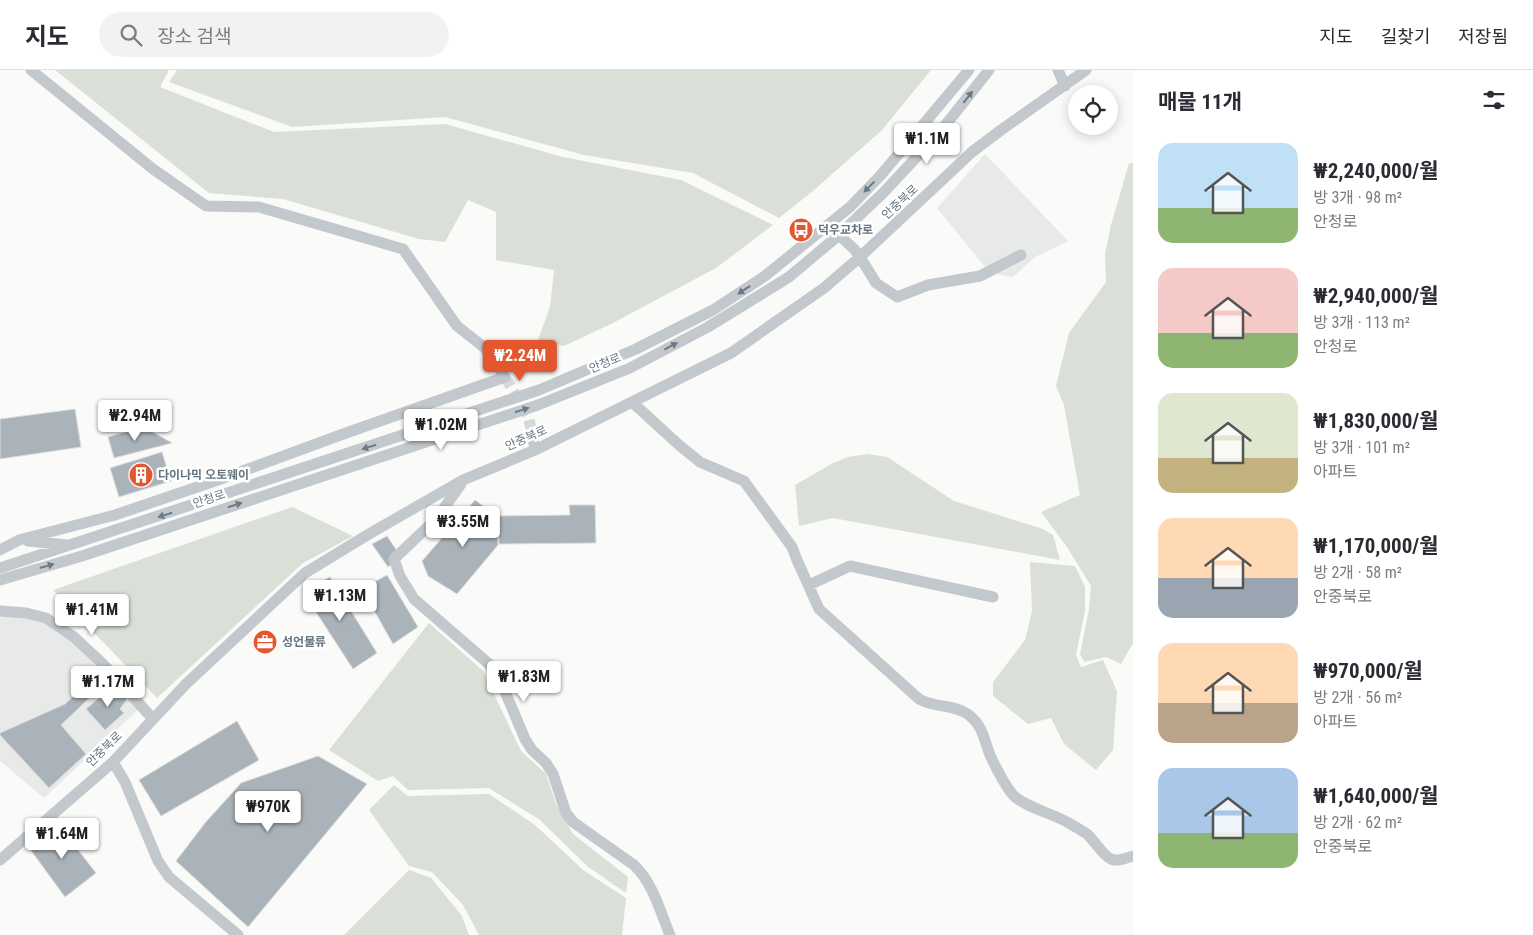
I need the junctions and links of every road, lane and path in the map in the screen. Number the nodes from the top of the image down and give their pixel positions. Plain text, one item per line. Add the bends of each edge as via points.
1 (31, 70) edge
2 (989, 70) edge
3 (1058, 70) edge
4 (1086, 70) edge
5 (966, 72) edge
6 (1065, 86) junction
7 (832, 222) junction
8 (839, 235) junction
9 (1021, 255) dead end
10 (860, 257) junction
11 (632, 402) junction
12 (532, 433) tunnel mouth
13 (535, 450) junction
14 (463, 480) junction
15 (19, 540) junction
16 (73, 545) junction
17 (0, 550) edge
18 (0, 568) edge
19 (0, 580) edge
20 (809, 585) junction
21 (993, 597) dead end
22 (0, 611) edge
23 (153, 719) junction
24 (113, 762) junction
25 (1133, 856) edge
26 (0, 860) edge
27 (238, 935) edge
28 (670, 935) edge

1 - 15 street via 153,169 206,206 259,207 403,249 457,326 484,348 505,377 115,516
8 -> 2 street, 안청로 via 940,132
3 - 6 street
4 - 6 street, 안중북로
5 -> 7 street, 안청로 via 880,176
6 - 10 street, 안중북로 via 972,152
7 - 8 street
7 -> 16 street, 안청로 via 765,276 713,310 636,349 539,390
8 - 10 street
19 -> 8 street, 안청로 via 82,556 538,405 630,368 708,327 789,277
9 - 10 street via 980,276 928,285 897,297 876,283
10 - 11 street, 안중북로 via 824,288 732,353
11 - 13 street, 안중북로
11 - 20 street via 700,462 744,481 792,547
12 - 13 street
13 - 14 street, 안중북로
14 - 23 street, 안중북로 via 305,573
14 - 28 street via 437,518 394,559 400,576 414,599 498,675 525,739 553,774 566,813 573,822 642,874
15 - 16 street
15 - 17 street
16 - 18 street, 안청로
20 - 21 street via 850,566
20 - 25 street via 820,609 912,694 924,702 959,709 978,724 990,755 1019,800 1062,819 1086,834 1110,859
22 - 23 street via 46,618 74,637
23 - 24 street, 안중북로
24 - 26 street, 안중북로
24 - 27 street via 158,861 169,878

